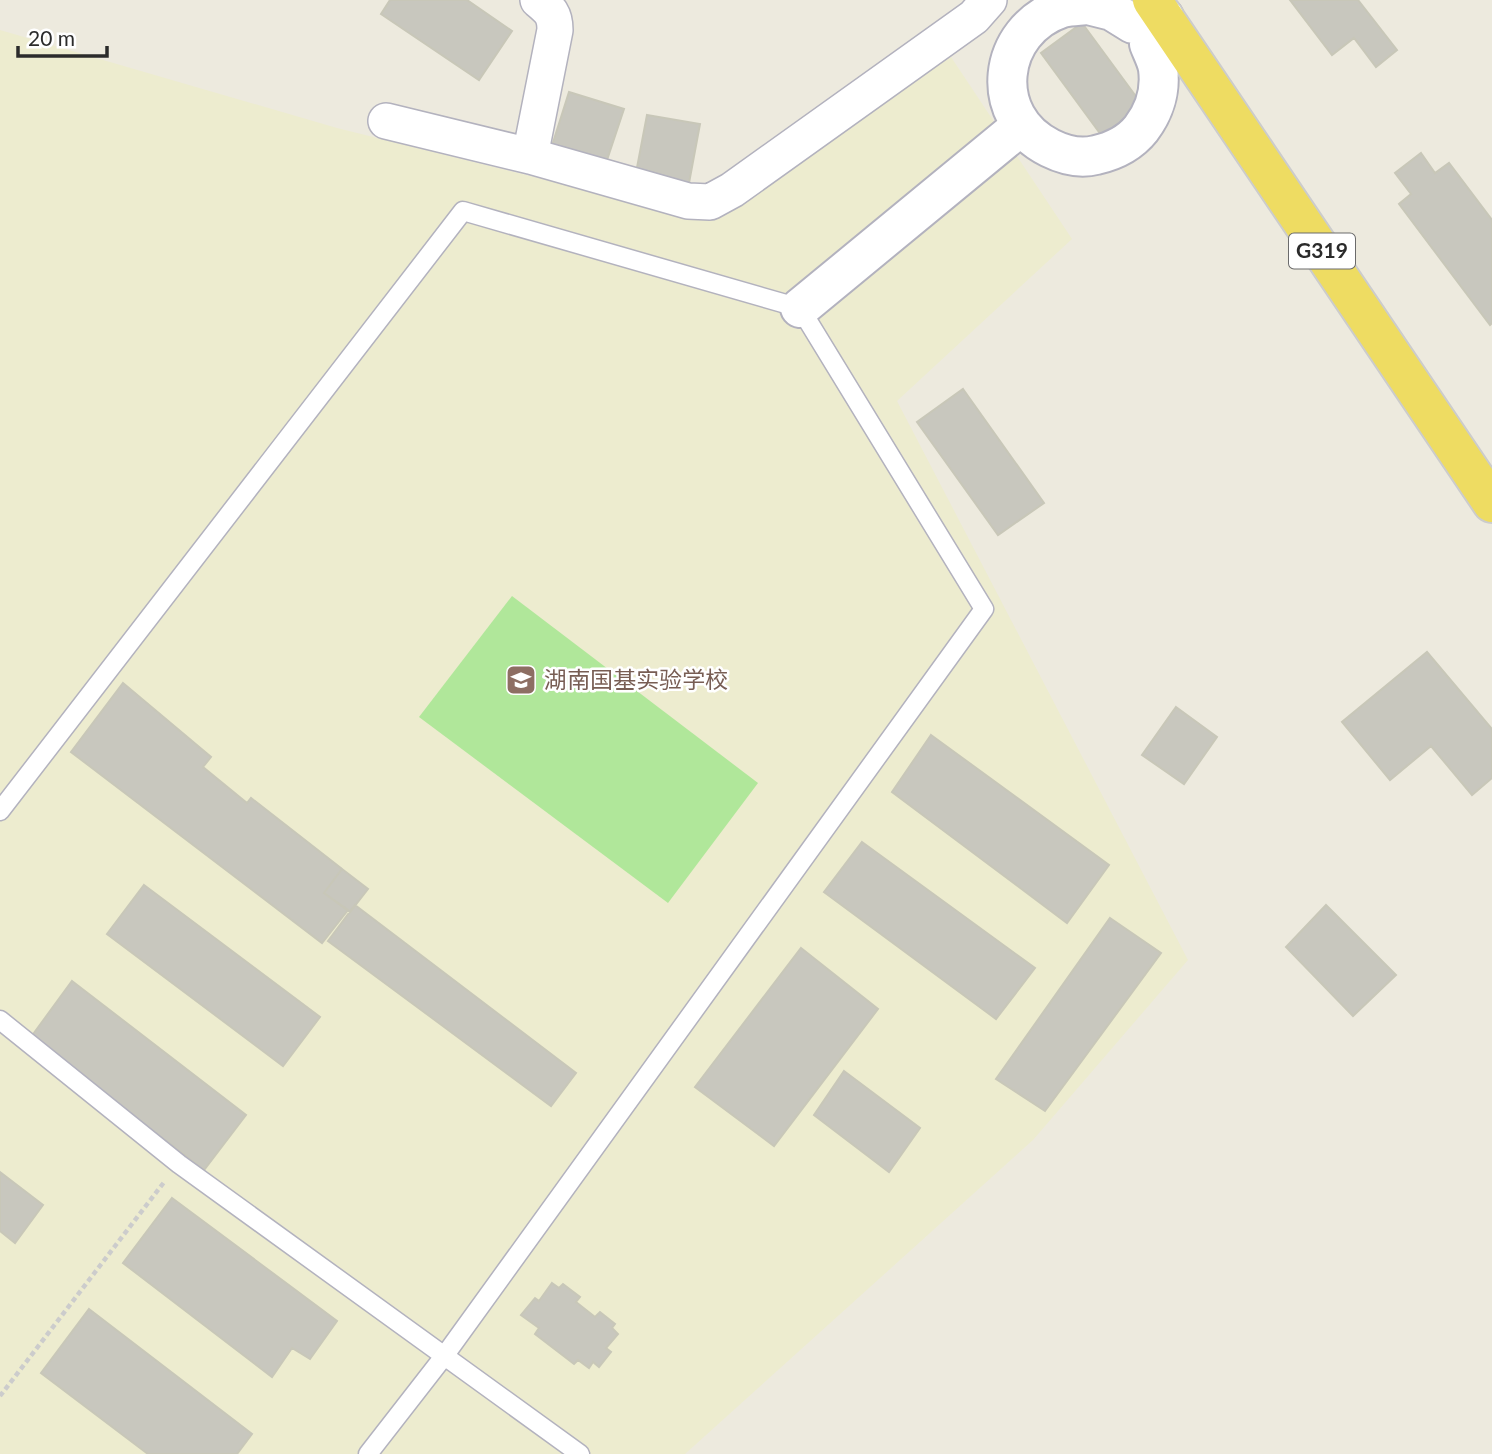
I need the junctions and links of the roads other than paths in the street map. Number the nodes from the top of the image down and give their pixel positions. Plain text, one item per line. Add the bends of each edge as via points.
1 (538, 0) edge
2 (989, 0) edge
3 (1158, 8) edge
4 (386, 121) dead end
5 (1021, 126) junction
6 (530, 156) junction
7 (800, 308) junction
8 (1492, 503) edge
9 (0, 811) edge
10 (0, 1020) edge
11 (445, 1355) junction
12 (368, 1454) edge
13 (580, 1454) edge

1 - 6 street via 549,9 555,30
2 - 6 street via 963,25 710,202 688,201
3 - 5 street via 1133,24 1112,11 1088,5 1041,17 1023,34 1011,55 1008,91
3 - 5 street via 1149,44 1158,68 1158,94 1150,118 1134,138 1112,151 1087,157 1062,154 1039,143
3 - 8 highway, G319
4 - 6 street
5 - 7 street
7 - 9 lane via 463,211
7 - 11 lane via 984,609
10 - 11 lane via 179,1164
11 - 12 lane
11 - 13 lane

